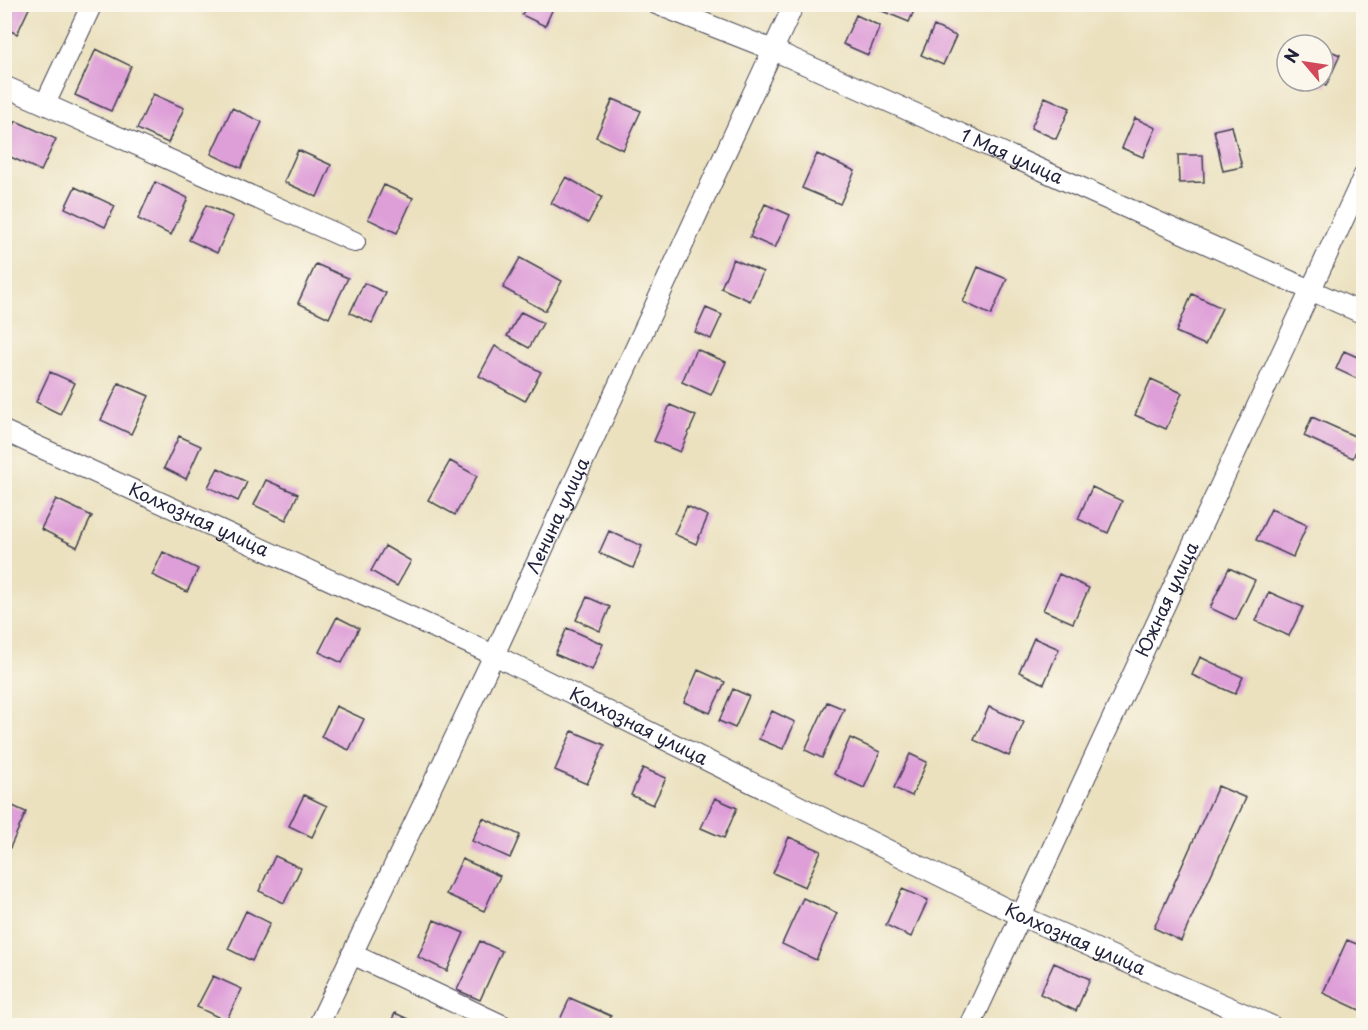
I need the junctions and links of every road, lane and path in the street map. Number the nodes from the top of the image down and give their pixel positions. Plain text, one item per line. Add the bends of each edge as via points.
1 (92, 4) edge
2 (656, 4) edge
3 (794, 4) edge
4 (773, 50) junction
5 (4, 86) edge
6 (45, 104) junction
7 (1364, 175) edge
8 (355, 242) dead end
9 (1310, 292) junction
10 (1364, 314) edge
11 (4, 431) edge
12 (494, 655) junction
13 (1021, 916) junction
14 (352, 954) junction
15 (318, 1026) edge
16 (504, 1026) edge
17 (970, 1026) edge
18 (1272, 1026) edge

1 - 6 street
2 - 4 street, 1 Мая улица
3 - 4 street, Ленина улица
4 - 9 street, 1 Мая улица
4 - 12 street, Ленина улица
5 - 6 street
6 - 8 street
7 - 9 street, Южная улица
9 - 10 street, 1 Мая улица
9 - 13 street, Южная улица
11 - 12 street, Колхозная улица
12 - 13 street, Колхозная улица
12 - 14 street, Ленина улица
13 - 17 street, Южная улица
13 - 18 street, Колхозная улица
14 - 15 street, Ленина улица
14 - 16 street

